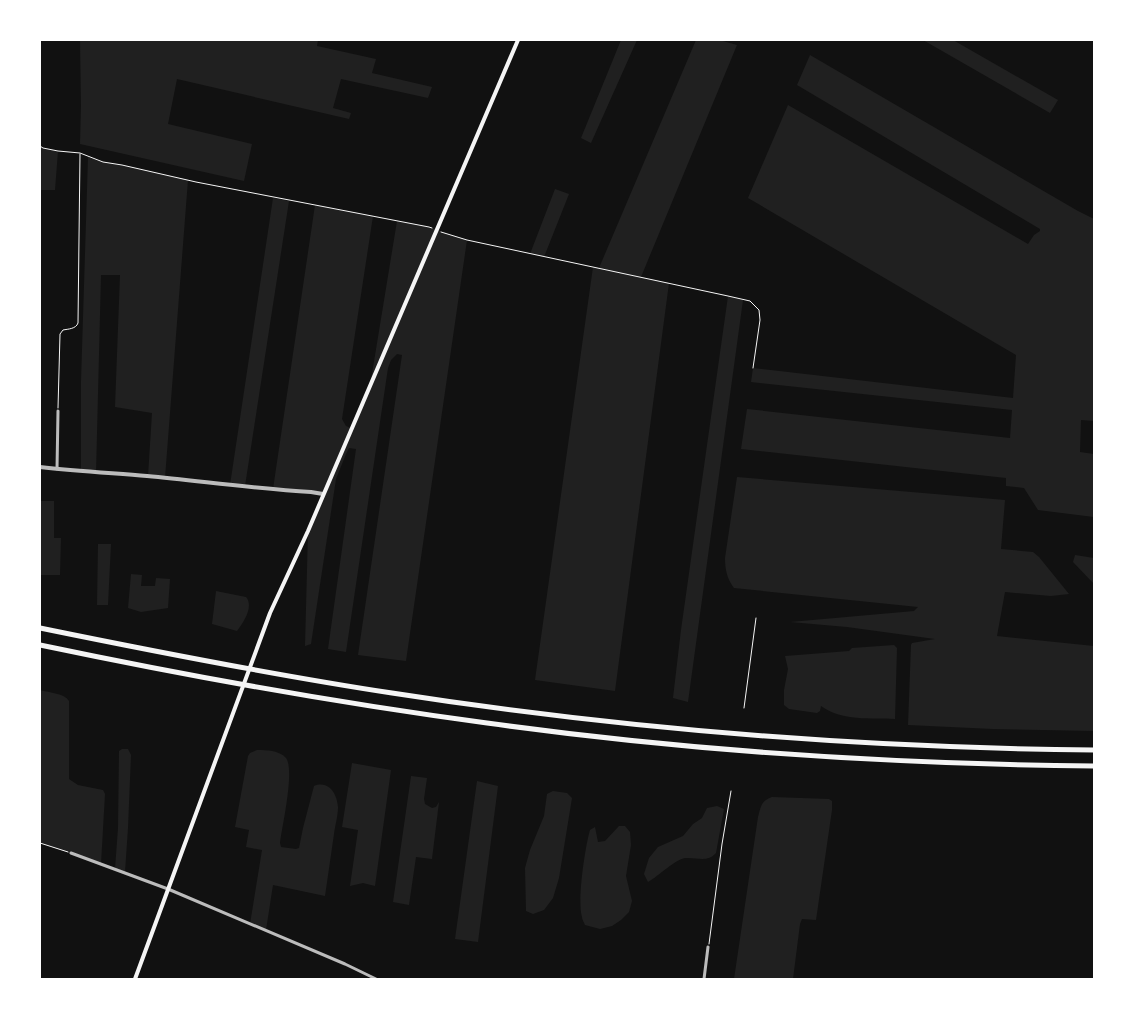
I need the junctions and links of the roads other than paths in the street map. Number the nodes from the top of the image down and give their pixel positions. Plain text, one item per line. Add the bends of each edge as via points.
1 (518, 40) edge
2 (58, 411) road end
3 (40, 466) edge
4 (57, 468) junction
5 (323, 494) junction
6 (40, 628) edge
7 (40, 644) edge
8 (1094, 750) edge
9 (1094, 766) edge
10 (71, 853) road end
11 (168, 889) junction
12 (708, 947) road end
13 (135, 979) edge
14 (376, 979) edge
15 (704, 979) edge

1 - 5 main road
2 - 4 street
3 - 4 street
4 - 5 street
5 - 11 main road via 254,654
6 - 8 highway via 331,683 567,717 842,742
7 - 9 highway via 330,700 603,738 865,759
10 - 11 street
11 - 13 main road
11 - 14 street
12 - 15 street

